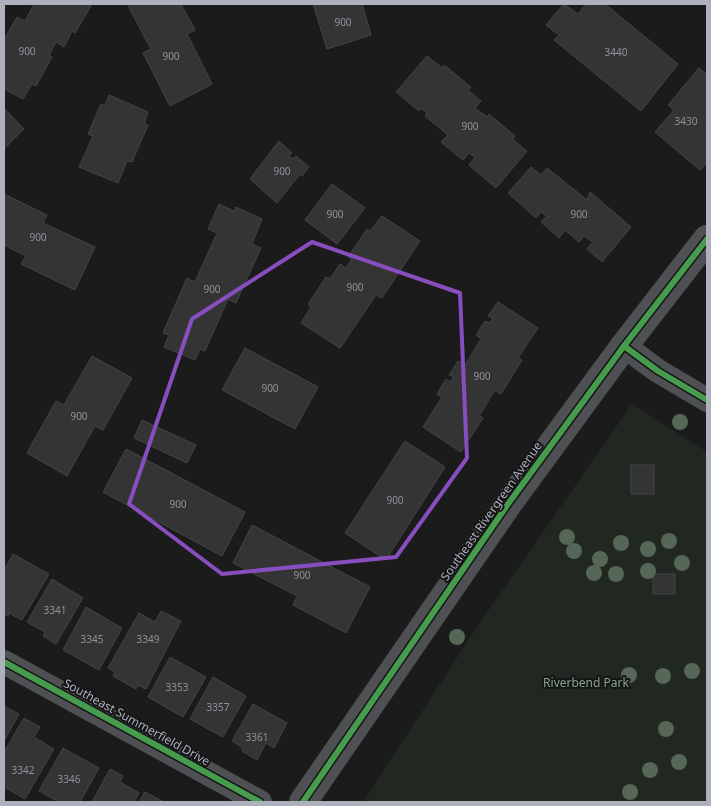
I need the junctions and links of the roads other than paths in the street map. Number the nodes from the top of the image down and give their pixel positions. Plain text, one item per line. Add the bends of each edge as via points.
1 (707, 239) edge
2 (624, 346) junction
3 (707, 400) edge
4 (4, 662) edge
5 (260, 802) edge
6 (303, 802) edge

1 - 2 street, Southeast Rivergreen Avenue
2 - 3 street
2 - 6 street, Southeast Rivergreen Avenue via 508,504
4 - 5 street, Southeast Summerfield Drive

